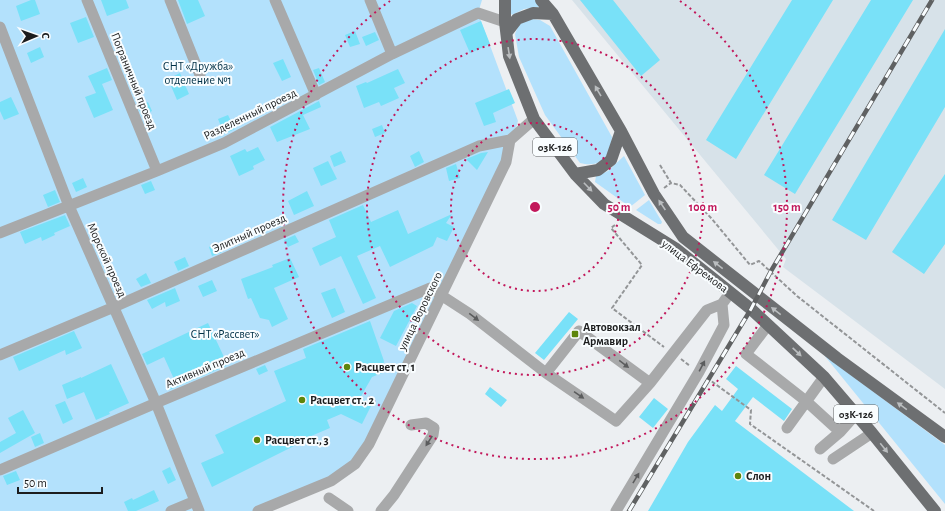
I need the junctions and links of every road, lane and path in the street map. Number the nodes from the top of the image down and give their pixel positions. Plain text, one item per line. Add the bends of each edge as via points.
1 (87, 0) edge
2 (170, 0) edge
3 (275, 0) edge
4 (370, 0) edge
5 (505, 0) edge
6 (541, 0) edge
7 (553, 14) junction
8 (0, 27) edge
9 (506, 27) junction
10 (392, 54) junction
11 (200, 75) dead end
12 (316, 96) junction
13 (534, 119) junction
14 (621, 131) junction
15 (510, 140) junction
16 (660, 165) dead end
17 (157, 171) junction
18 (575, 174) junction
19 (671, 183) junction
20 (663, 188) dead end
21 (69, 206) junction
22 (611, 228) dead end
23 (0, 233) edge
24 (730, 293) junction
25 (442, 296) junction
26 (722, 304) junction
27 (114, 307) junction
28 (768, 325) junction
29 (673, 354) junction
30 (0, 355) edge
31 (699, 372) junction
32 (546, 373) junction
33 (824, 377) junction
34 (650, 383) junction
35 (806, 401) junction
36 (156, 403) junction
37 (945, 413) edge
38 (856, 414) junction
39 (411, 425) dead end
40 (787, 428) dead end
41 (840, 432) junction
42 (872, 433) junction
43 (945, 437) edge
44 (820, 449) dead end
45 (833, 459) dead end
46 (0, 470) edge
47 (329, 498) dead end
48 (197, 506) edge
49 (171, 511) edge
50 (258, 511) edge
51 (348, 511) edge
52 (381, 511) edge
53 (616, 511) edge
54 (874, 511) edge
55 (935, 511) edge

1 - 17 street, Пограничный проезд
2 - 11 street
3 - 12 street
4 - 10 street
5 - 9 main road, улица Ефремова / 03К-126
6 - 7 main road, улица Ефремова / 03К-126
7 - 9 main road via 533,13 517,19
14 -> 7 main road, улица Ефремова / 03К-126
8 - 21 street, Морской проезд
9 - 10 street, Разделенный проезд via 478,13
9 -> 13 main road, улица Ефремова / 03К-126 via 509,56
10 - 12 street, Разделенный проезд
12 - 17 street, Разделенный проезд via 224,143
13 - 15 street
13 - 18 main road, улица Ефремова / 03К-126
14 - 18 main road, 03К-126 via 611,160 598,170
43 -> 14 main road, улица Ефремова / 03К-126 via 837,358 683,237 654,194
15 - 25 street, улица Воровского via 506,162
15 - 27 street, Элитный проезд via 479,146
16 - 19 path
17 - 21 street, Разделенный проезд
18 -> 24 main road, улица Ефремова / 03К-126 via 604,204 675,248
19 - 20 path
19 - 37 path via 680,185 750,265 759,261 797,296
21 - 23 street, Разделенный проезд
21 - 27 street, Морской проезд
22 - 29 path via 642,265 612,308
24 - 26 street
24 - 28 main road, улица Ефремова / 03К-126
25 -> 32 street via 470,314
25 - 36 street, Активный проезд via 430,288
25 - 50 street, улица Воровского via 369,444 355,464 331,481
26 - 29 street via 707,310
31 -> 26 street via 724,325
27 - 30 street, Элитный проезд
27 - 36 street, Морской проезд
28 -> 33 main road, улица Ефремова / 03К-126
28 - 35 street via 746,354
29 - 31 path
29 - 34 street
53 -> 31 street
31 - 54 path via 752,410 750,424
32 -> 34 street via 616,421
32 -> 34 street via 579,331
33 - 35 street
33 - 38 main road, улица Ефремова / 03К-126
35 - 40 street
35 - 41 street
36 - 46 street, Активный проезд
36 - 48 street, Морской проезд
38 - 41 street
38 - 42 main road, улица Ефремова / 03К-126
39 -> 52 street via 426,423 434,428 433,435
41 - 44 street
42 - 45 street
42 -> 55 main road, улица Ефремова / 03К-126
47 - 51 street
48 - 49 street

